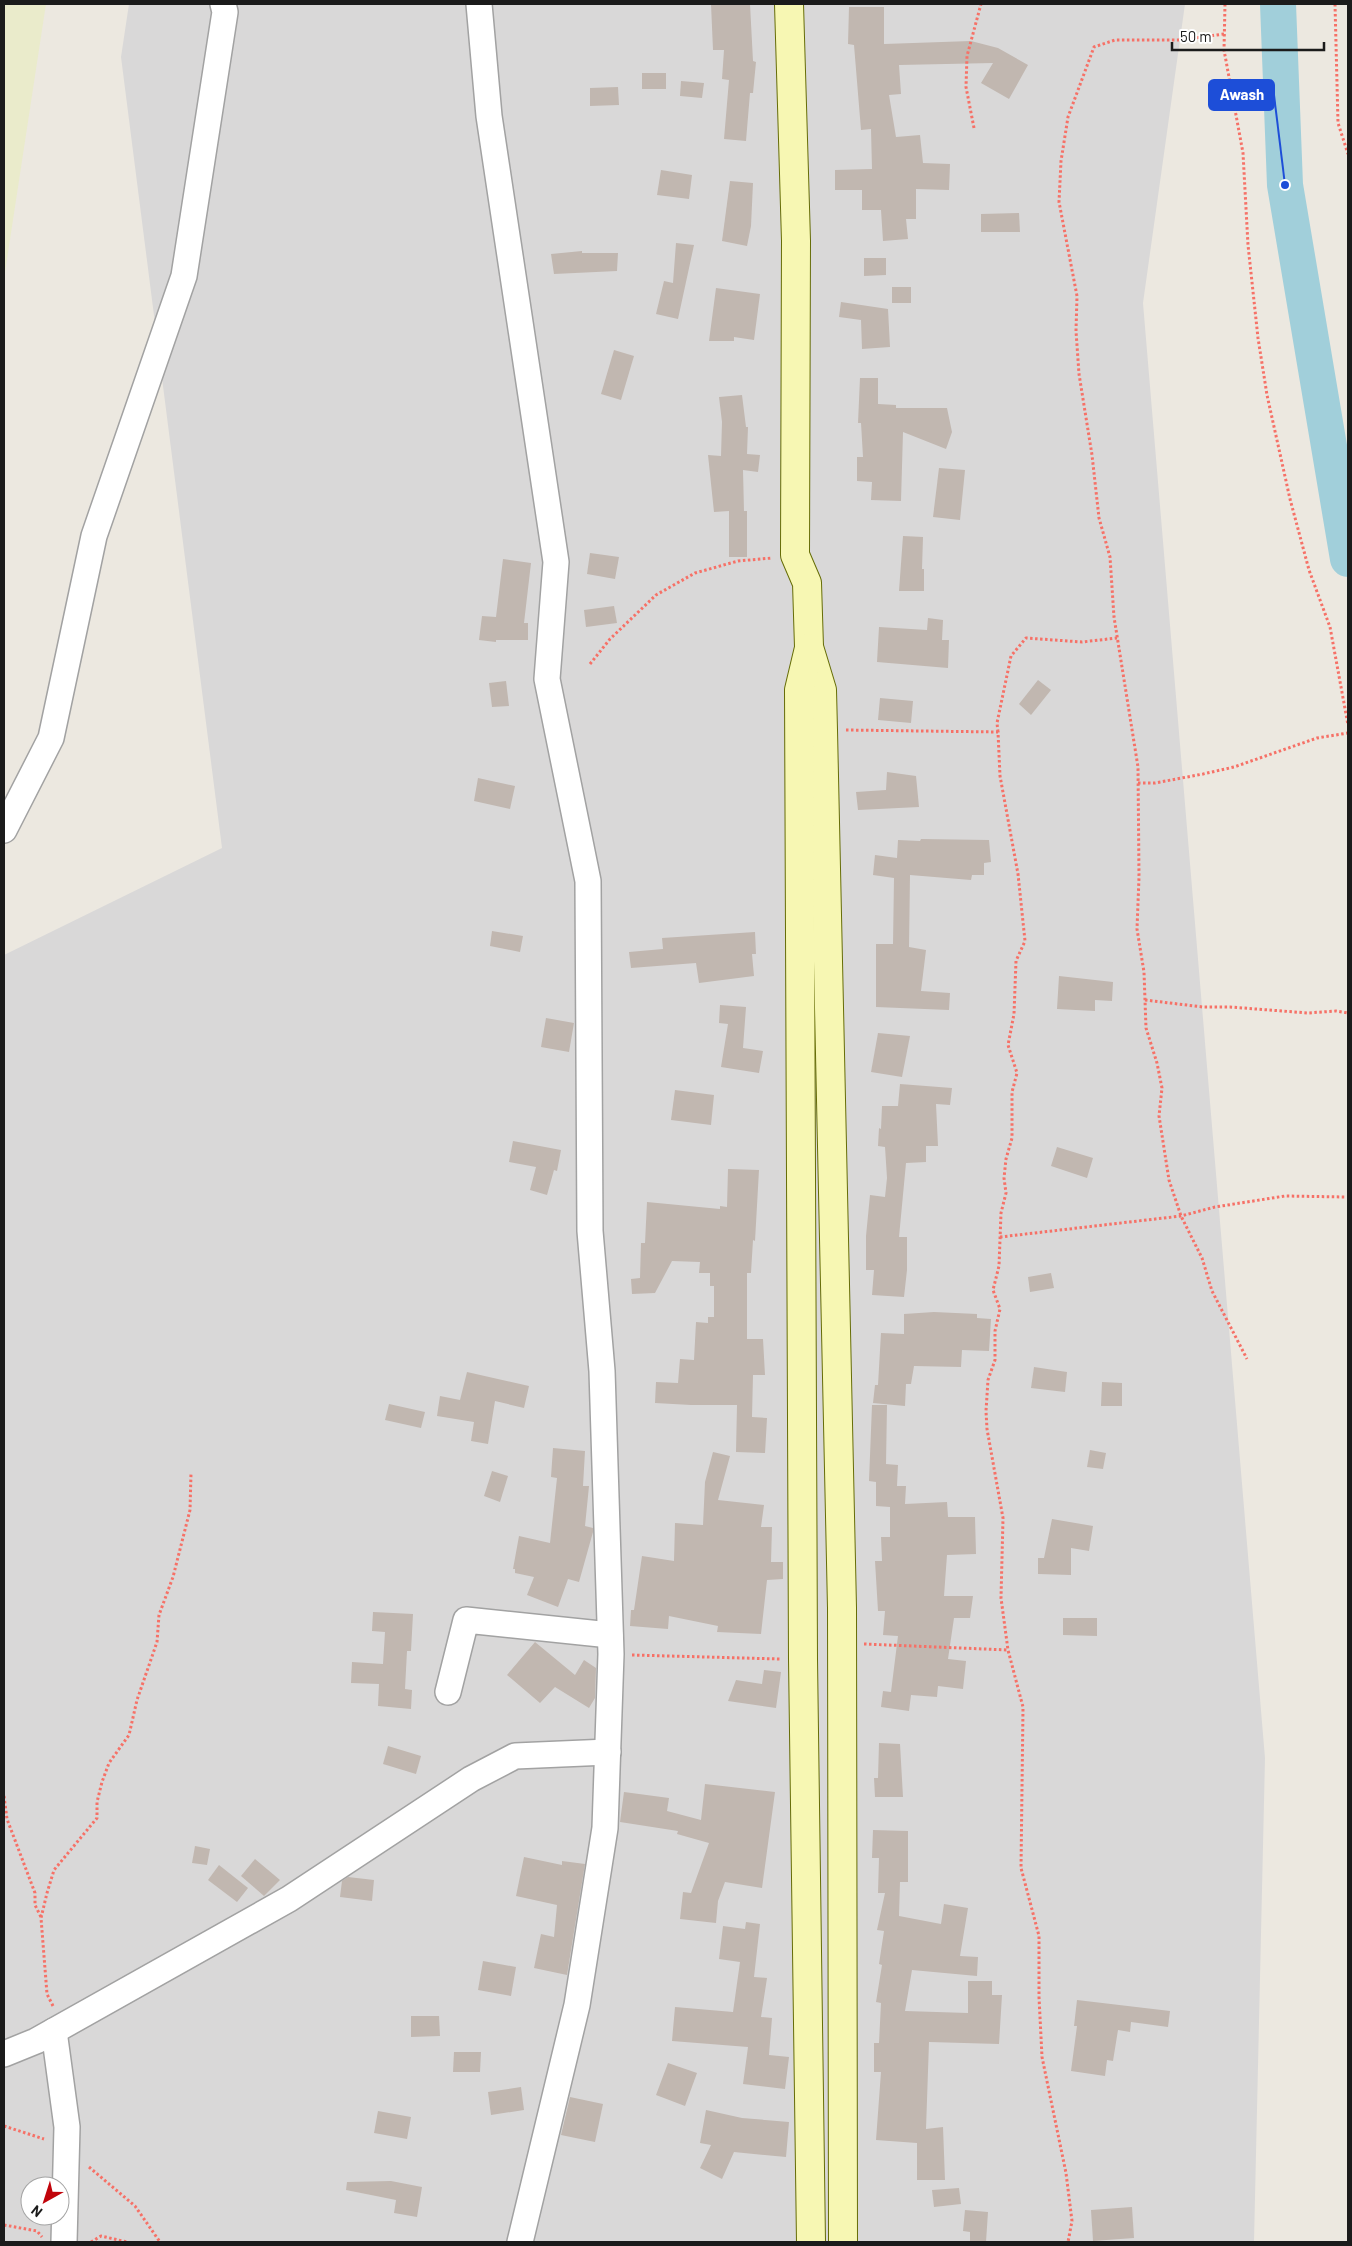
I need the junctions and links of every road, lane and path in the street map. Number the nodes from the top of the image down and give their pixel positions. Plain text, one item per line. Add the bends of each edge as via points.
1 (223, 4) edge
2 (479, 4) edge
3 (788, 4) edge
4 (981, 4) edge
5 (1225, 4) edge
6 (1335, 4) edge
7 (1224, 34) junction
8 (974, 128) dead end
9 (1348, 154) edge
10 (795, 555) junction
11 (1117, 638) junction
12 (809, 647) junction
13 (590, 664) dead end
14 (1348, 725) edge
15 (823, 730) junction
16 (998, 732) junction
17 (1348, 733) edge
18 (1138, 783) junction
19 (4, 830) edge
20 (1145, 1000) junction
21 (1348, 1013) edge
22 (1346, 1197) dead end
23 (1181, 1216) junction
24 (1000, 1237) junction
25 (1247, 1359) dead end
26 (191, 1473) dead end
27 (842, 1643) junction
28 (611, 1644) junction
29 (1008, 1650) junction
30 (803, 1659) junction
31 (448, 1692) dead end
32 (608, 1752) junction
33 (4, 1796) edge
34 (42, 1918) junction
35 (54, 2031) junction
36 (4, 2054) edge
37 (4, 2225) edge
38 (48, 2242) edge
39 (64, 2242) edge
40 (91, 2242) edge
41 (127, 2242) edge
42 (520, 2242) edge
43 (811, 2242) edge
44 (843, 2242) edge
45 (1068, 2242) edge

1 - 19 street via 225,12 184,276 94,536 51,738
2 - 28 street via 489,116 556,562 546,679 588,881 590,1231 602,1371
3 - 10 main road via 796,241
4 - 8 path via 967,56 966,87
5 - 7 path
6 - 9 path via 1338,123
7 - 11 path via 1180,40 1115,40 1094,47 1068,117 1061,161 1060,202 1077,296 1079,374 1098,518 1110,557
7 - 14 path via 1224,50 1243,153 1248,245 1267,395 1292,508 1309,570 1330,627
10 - 12 main road via 807,584
10 - 13 path via 738,561 695,573 656,595 610,639
11 - 16 path via 1082,642 1026,638 1010,656
11 - 18 path
12 - 15 main road via 822,690
12 - 30 main road via 799,690
15 - 16 path
15 - 27 main road
16 - 24 path via 1000,776 1018,874 1025,941 1016,961 1014,1014 1008,1045 1016,1073
17 - 18 path via 1318,738 1218,770 1155,783
18 - 20 path via 1138,929
20 - 21 path via 1203,1008
20 - 23 path via 1146,1028 1162,1088 1159,1116 1169,1180
22 - 23 path via 1285,1196
23 - 24 path
23 - 25 path via 1202,1258 1212,1291
24 - 29 path via 999,1266 993,1290 1000,1309 986,1411 1003,1518 1001,1598
26 - 34 path via 190,1510 185,1532 159,1615 157,1642 129,1735 109,1763 96,1802 97,1818 54,1870
27 - 29 path
27 - 44 main road
28 - 30 path
28 - 31 street via 466,1620
28 - 32 street
29 - 45 path via 1023,1707 1021,1868 1039,1936 1042,2058 1066,2173 1072,2220
30 - 43 main road
32 - 35 street via 515,1756 471,1779 289,1899
32 - 42 street via 605,1828 577,2005
33 - 34 path via 7,1819
34 - 35 path via 47,1994 53,2004
35 - 36 street
35 - 39 street via 66,2127
37 - 38 path via 37,2232
40 - 41 path via 101,2236

